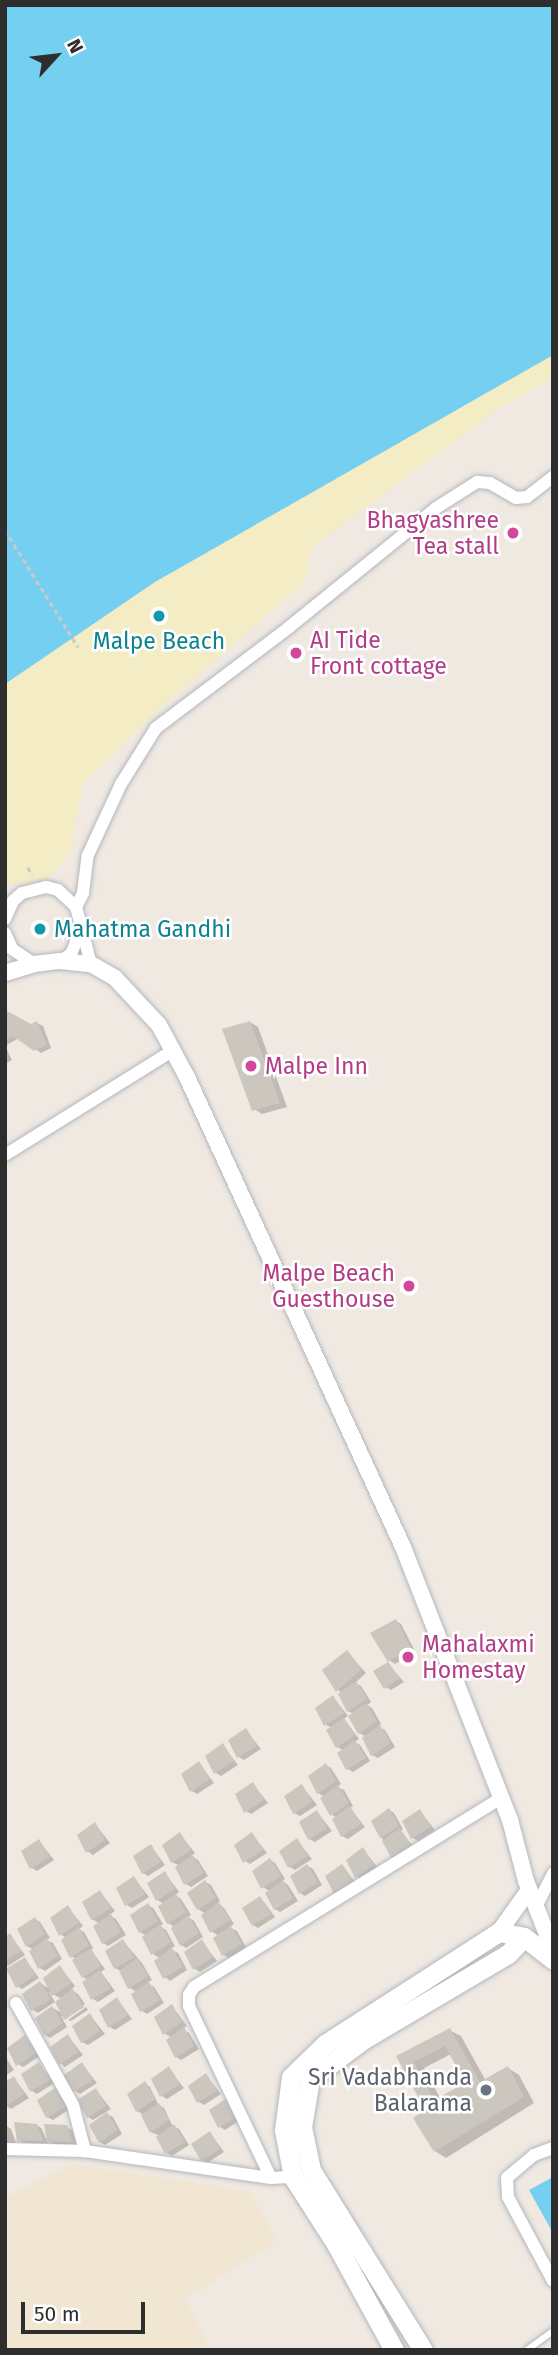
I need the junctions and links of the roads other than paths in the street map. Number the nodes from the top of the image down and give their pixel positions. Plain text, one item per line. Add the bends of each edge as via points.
1 (553, 477) edge
2 (76, 907) junction
3 (5, 919) edge
4 (81, 931) junction
5 (5, 933) edge
6 (60, 961) junction
7 (34, 964) junction
8 (91, 964) junction
9 (5, 973) edge
10 (172, 1051) junction
11 (5, 1155) edge
12 (501, 1798) junction
13 (553, 1873) edge
14 (529, 1890) junction
15 (536, 1907) junction
16 (499, 1932) junction
17 (524, 1937) junction
18 (553, 1950) edge
19 (553, 1960) edge
20 (16, 2003) dead end
21 (553, 2148) edge
22 (5, 2149) edge
23 (85, 2151) junction
24 (293, 2177) junction
25 (271, 2178) junction
26 (553, 2281) edge
27 (553, 2331) edge
28 (394, 2350) edge
29 (423, 2350) edge
30 (527, 2350) edge

1 - 2 street via 527,497 516,498 490,483 477,482 156,728 121,784 88,855 83,893
2 - 3 street via 58,890 33,888 13,901
2 - 4 street
4 - 6 street via 71,954
4 - 8 street
5 - 7 street via 12,949
6 - 7 street
6 - 8 street
7 - 9 street
8 - 10 street via 115,978 159,1025
10 - 11 street
10 - 12 street via 403,1547
12 - 14 street
12 - 25 street via 189,1994 189,2006
13 - 15 street
14 - 15 street
14 - 16 street
15 - 18 street
16 - 17 main road
16 - 24 main road via 325,2044 291,2077 284,2130
17 - 19 main road
17 - 29 main road via 508,1954 364,2039 310,2079 302,2127 311,2170
20 - 23 street via 72,2105
21 - 26 street via 534,2155 507,2178 508,2197
22 - 23 street
23 - 25 street
24 - 25 street
24 - 28 main road
27 - 30 lane

